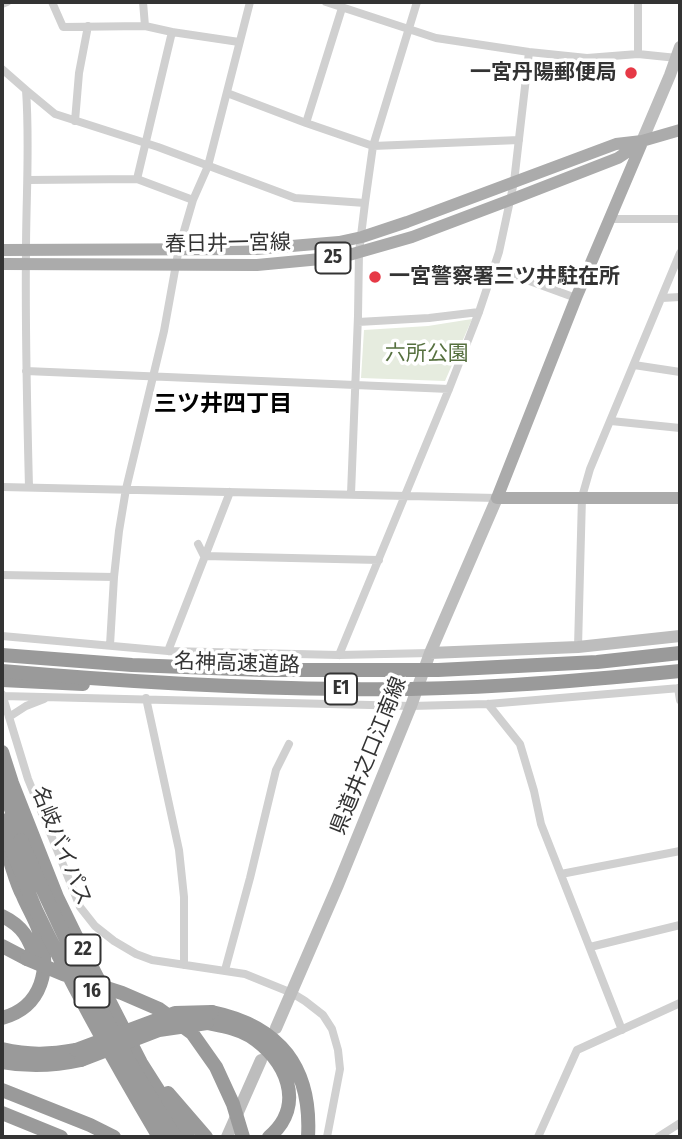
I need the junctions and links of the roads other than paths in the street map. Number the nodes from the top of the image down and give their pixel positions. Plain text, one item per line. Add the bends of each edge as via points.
1 (7, 2) edge
2 (52, 2) edge
3 (143, 2) edge
4 (250, 2) edge
5 (326, 2) edge
6 (417, 2) edge
7 (638, 2) edge
8 (2, 4) edge
9 (342, 8) junction
10 (88, 26) junction
11 (145, 26) junction
12 (409, 30) junction
13 (172, 32) junction
14 (239, 41) junction
15 (529, 52) junction
16 (679, 52) edge
17 (638, 54) junction
18 (2, 69) edge
19 (26, 90) junction
20 (227, 93) junction
21 (75, 121) junction
22 (306, 123) junction
23 (680, 130) edge
24 (519, 140) junction
25 (642, 141) junction
26 (145, 144) junction
27 (373, 146) junction
28 (208, 166) junction
29 (137, 179) junction
30 (27, 180) junction
31 (514, 182) junction
32 (193, 200) junction
33 (510, 200) junction
34 (365, 202) junction
35 (610, 219) junction
36 (680, 219) edge
37 (362, 237) junction
38 (179, 248) junction
39 (26, 249) junction
40 (2, 250) edge
41 (359, 252) junction
42 (680, 253) edge
43 (2, 264) edge
44 (26, 265) junction
45 (177, 265) junction
46 (494, 268) junction
47 (576, 298) junction
48 (662, 298) junction
49 (680, 298) edge
50 (479, 312) junction
51 (358, 322) junction
52 (634, 365) junction
53 (26, 371) junction
54 (680, 372) edge
55 (152, 375) junction
56 (355, 384) junction
57 (449, 389) junction
58 (611, 421) junction
59 (680, 428) edge
60 (2, 487) edge
61 (29, 487) junction
62 (126, 489) junction
63 (230, 492) junction
64 (351, 494) junction
65 (404, 496) junction
66 (582, 497) junction
67 (497, 498) junction
68 (680, 498) edge
69 (198, 544) dead end
70 (204, 556) junction
71 (379, 560) junction
72 (2, 575) edge
73 (114, 577) junction
74 (680, 635) edge
75 (2, 636) edge
76 (110, 645) junction
77 (578, 647) junction
78 (168, 651) junction
79 (430, 653) junction
80 (680, 653) edge
81 (2, 655) edge
82 (339, 655) junction
83 (2, 671) edge
84 (680, 671) edge
85 (2, 680) edge
86 (126, 681) junction
87 (679, 688) edge
88 (2, 695) edge
89 (48, 697) junction
90 (146, 698) junction
91 (680, 700) edge
92 (488, 704) junction
93 (411, 706) junction
94 (9, 717) junction
95 (289, 744) dead end
96 (2, 752) edge
97 (2, 781) edge
98 (2, 820) edge
99 (4, 840) edge
100 (680, 851) edge
101 (561, 874) junction
102 (2, 916) edge
103 (680, 925) edge
104 (2, 946) edge
105 (590, 947) junction
106 (184, 965) junction
107 (225, 970) junction
108 (42, 978) junction
109 (292, 993) junction
110 (680, 1003) edge
111 (2, 1018) edge
112 (209, 1018) junction
113 (276, 1028) dead end
114 (622, 1030) junction
115 (2, 1049) edge
116 (78, 1055) junction
117 (261, 1060) dead end
118 (2, 1062) edge
119 (141, 1063) junction
120 (2, 1090) edge
121 (2, 1113) edge
122 (680, 1123) edge
123 (111, 1136) edge
124 (61, 1137) edge
125 (154, 1137) edge
126 (159, 1137) edge
127 (175, 1137) edge
128 (188, 1137) edge
129 (206, 1137) edge
130 (228, 1137) edge
131 (243, 1137) edge
132 (268, 1137) edge
133 (308, 1137) edge
134 (327, 1137) edge
135 (538, 1137) edge
136 (658, 1137) edge

1 - 8 street
2 - 10 street via 63,27
3 - 11 street
4 - 14 street
5 - 9 street
6 - 12 street
7 - 17 street
9 - 12 street
9 - 22 street
10 - 11 street
10 - 21 street
11 - 13 street
12 - 15 street
12 - 27 street
13 - 14 street
13 - 26 street
14 - 20 street
15 - 17 street via 587,58
15 - 24 street
16 - 17 street
16 - 25 main road
18 - 19 street
19 - 21 street via 55,114
19 - 30 street
20 - 22 street
20 - 28 street
21 - 26 street
22 - 27 street
23 - 25 main road, 春日井一宮線 / 25
24 - 27 street
24 - 31 street
25 - 31 main road, 春日井一宮線 / 25 via 616,144
25 - 33 main road, 春日井一宮線 / 25 via 618,158
25 - 35 main road
26 - 28 street
26 - 29 street
27 - 34 street
28 - 32 street
28 - 34 street via 295,198
29 - 30 street
29 - 32 street
30 - 39 street
31 - 33 street
31 - 37 main road, 春日井一宮線 / 25
32 - 38 street
33 - 41 main road, 春日井一宮線 / 25
33 - 46 street
34 - 37 street
35 - 36 street
35 - 47 main road
37 - 38 main road, 春日井一宮線 / 25 via 294,247
37 - 41 street
38 - 39 main road, 春日井一宮線 / 25
38 - 45 street
39 - 40 main road, 春日井一宮線 / 25
39 - 44 street
41 - 45 main road, 春日井一宮線 / 25 via 257,265
41 - 51 street
42 - 48 street
43 - 44 main road, 春日井一宮線 / 25
44 - 45 main road, 春日井一宮線 / 25
44 - 53 street
45 - 55 street
46 - 47 street
46 - 50 street
47 - 67 main road
48 - 49 street
48 - 52 street
50 - 51 street
50 - 57 street
51 - 56 street
52 - 54 street
52 - 58 street
53 - 55 street
53 - 61 street
55 - 56 street
55 - 62 street
56 - 57 street
56 - 64 street
57 - 65 street
58 - 59 street
58 - 66 street
60 - 61 street
61 - 62 street
62 - 63 street
62 - 73 street
63 - 64 street
63 - 70 street
64 - 65 street
65 - 67 street
65 - 71 street
66 - 67 main road
66 - 68 main road
66 - 77 street
67 - 79 main road, 県道井之口江南線
69 - 70 street
70 - 71 street
70 - 78 street
71 - 82 street
72 - 73 street
73 - 76 street
74 - 77 main road
75 - 76 street
76 - 78 street
77 - 79 main road
78 - 82 street
79 - 82 street
79 - 93 main road, 県道井之口江南線
80 - 81 highway, 名神高速道路 / E1, bridge via 438,670 132,665
83 - 86 highway, 名神高速道路 / E1, bridge
84 - 86 highway, 名神高速道路 / E1, bridge via 474,687 360,689
85 - 86 highway via 109,685
87 - 91 street
87 - 92 street
88 - 89 street
88 - 94 street
89 - 90 street
89 - 94 street
90 - 93 street
90 - 106 street via 179,850
92 - 93 street
92 - 101 street via 520,744 541,824
93 - 109 main road, 県道井之口江南線
94 - 106 street via 80,907 95,926 136,954
95 - 107 street via 276,770
96 - 119 highway, 名岐バイパス / 22 via 57,897
97 - 127 highway, 16, bridge via 21,841 54,916 127,1058
98 - 126 highway, 16, bridge via 35,908 72,983
99 - 108 highway via 38,930
99 - 125 highway, 22 via 70,993
100 - 101 street
101 - 105 street
102 - 108 highway via 26,934
103 - 105 street
104 - 131 highway, bridge via 159,1009 192,1033 216,1067
105 - 114 street
106 - 107 street
107 - 109 street
108 - 111 highway via 27,1006
109 - 113 main road, 県道井之口江南線
109 - 134 street via 323,1016 338,1050 339,1079
110 - 114 street
112 - 116 highway, bridge
112 - 132 highway via 248,1035 280,1065 287,1081 288,1110
112 - 133 highway via 230,1016 248,1022 278,1043 305,1091
114 - 135 street via 577,1050
115 - 116 highway
116 - 118 highway via 44,1066
117 - 130 main road
119 - 128 highway, 名岐バイパス / 22
119 - 129 highway
120 - 123 highway
121 - 124 highway
122 - 136 street

